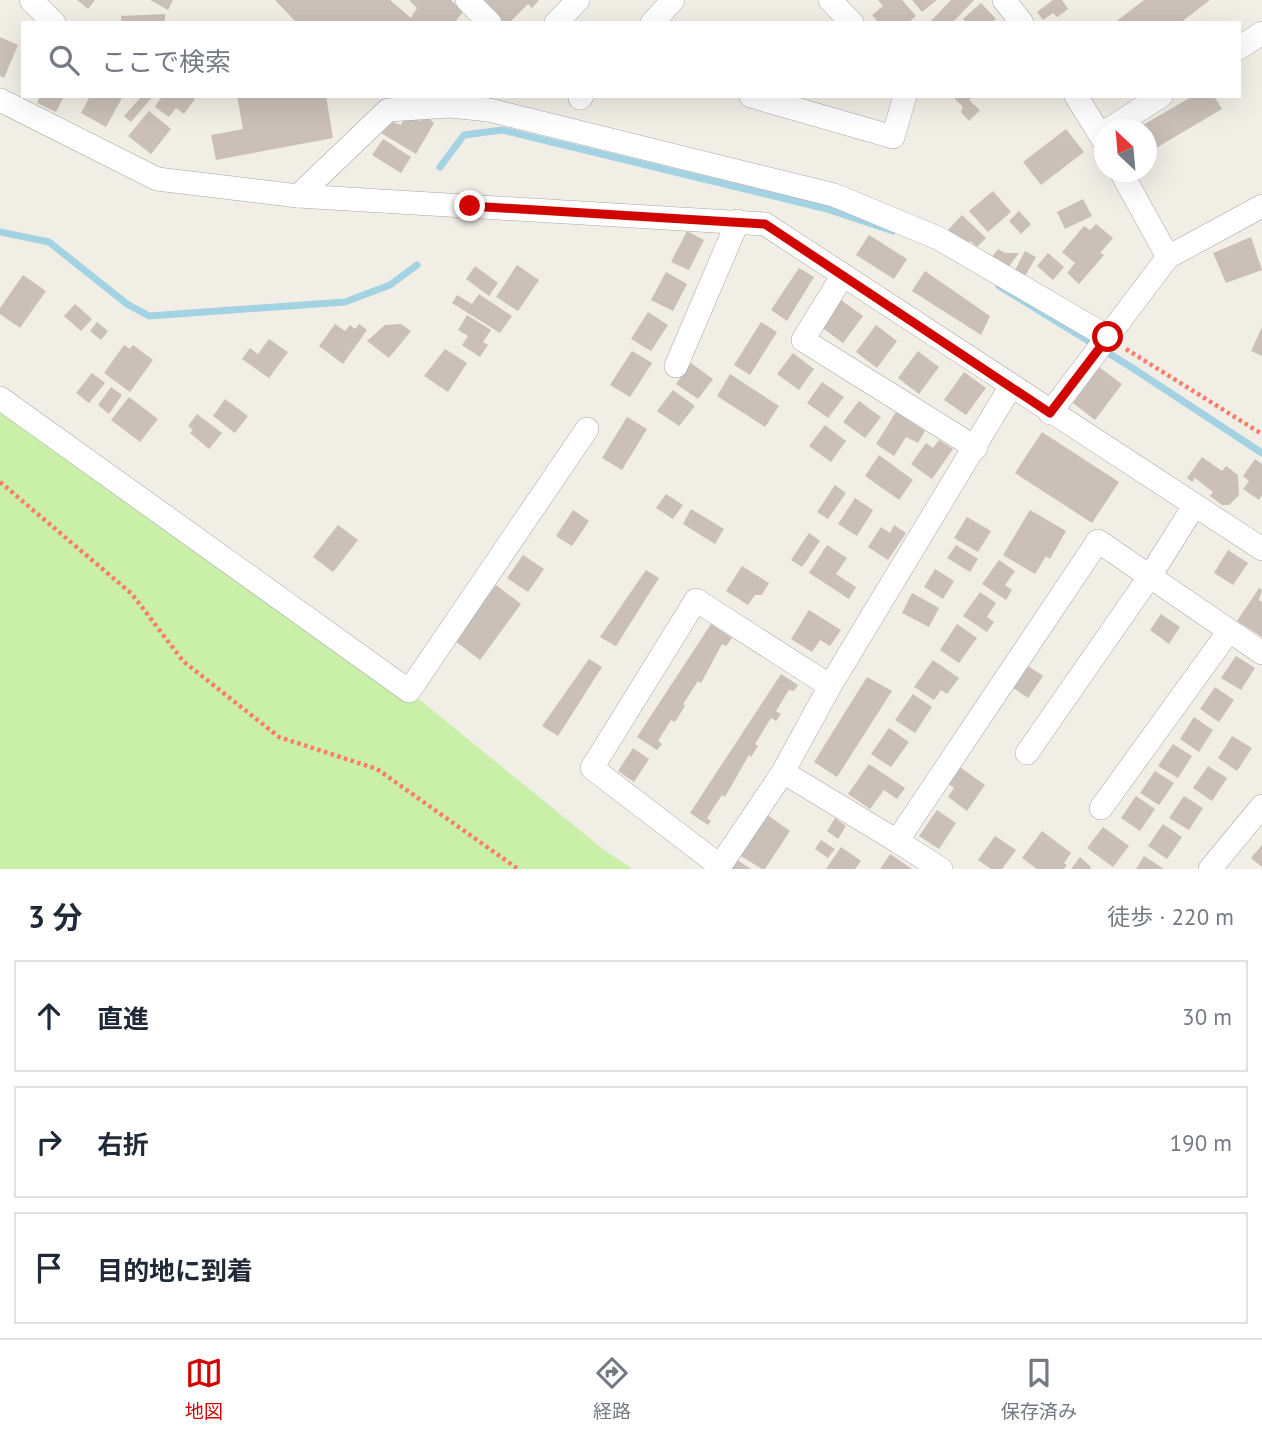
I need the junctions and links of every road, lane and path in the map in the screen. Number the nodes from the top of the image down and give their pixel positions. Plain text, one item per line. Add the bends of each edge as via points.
1 (32, 0) edge
2 (467, 0) edge
3 (578, 0) edge
4 (673, 0) edge
5 (830, 0) edge
6 (1004, 0) edge
7 (52, 21) edge
8 (488, 21) edge
9 (558, 21) edge
10 (654, 21) edge
11 (850, 21) edge
12 (1020, 21) edge
13 (1262, 33) edge
14 (1241, 47) edge
15 (758, 98) edge
16 (904, 98) edge
17 (1077, 98) edge
18 (1158, 98) edge
19 (13, 100) edge
20 (493, 103) edge
21 (1126, 119) edge
22 (1094, 120) edge
23 (1127, 182) edge
24 (298, 196) junction
25 (1262, 206) edge
26 (738, 221) junction
27 (1168, 257) junction
28 (843, 275) junction
29 (1108, 337) junction
30 (676, 366) dead end
31 (1011, 386) junction
32 (0, 398) edge
33 (1050, 413) junction
34 (587, 429) dead end
35 (1262, 433) edge
36 (976, 448) junction
37 (0, 482) edge
38 (1194, 506) junction
39 (1262, 549) edge
40 (1150, 576) junction
41 (1229, 632) junction
42 (1262, 653) edge
43 (830, 686) junction
44 (1027, 753) dead end
45 (783, 772) junction
46 (1262, 806) edge
47 (1101, 808) dead end
48 (897, 841) junction
49 (518, 869) edge
50 (941, 869) edge
51 (1210, 869) edge

1 - 7 street
2 - 8 street
3 - 9 street
4 - 10 street
5 - 11 street
6 - 12 street
13 - 14 street
15 - 16 street via 892,137
17 - 22 street
18 - 21 street
19 - 24 street via 157,179
20 - 24 street via 388,110
20 - 29 street via 834,195 938,238
23 - 27 street
24 - 26 street
25 - 27 street
26 - 28 street via 765,224
26 - 30 street
27 - 29 street
28 - 31 street
28 - 36 street via 803,340
29 - 33 street
29 - 35 path
31 - 33 street
31 - 36 street
32 - 34 street via 409,691
33 - 38 street
36 - 43 street
37 - 49 path via 132,594 183,661 279,737 377,769
38 - 39 street
38 - 40 street
40 - 41 street
40 - 44 street
40 - 48 street via 1098,541
41 - 42 street
41 - 47 street
43 - 45 street
43 - 45 street via 696,600 592,768 720,866
45 - 48 street
46 - 51 street
48 - 50 street

